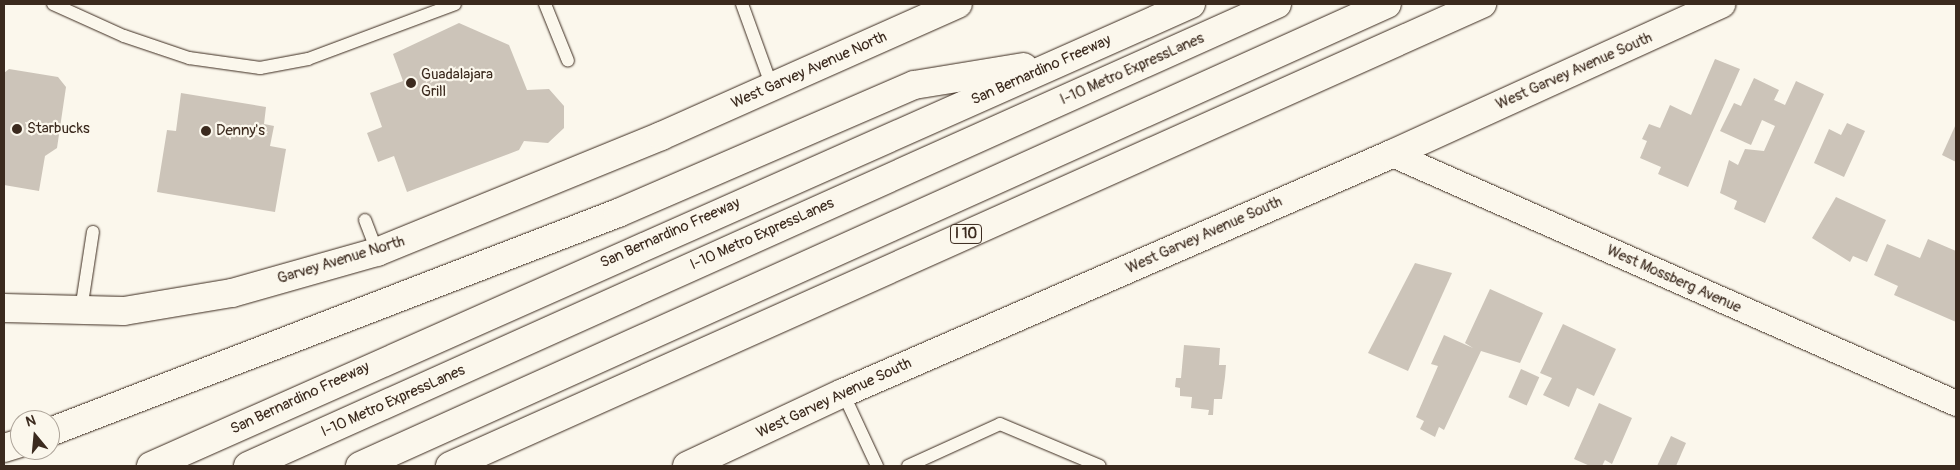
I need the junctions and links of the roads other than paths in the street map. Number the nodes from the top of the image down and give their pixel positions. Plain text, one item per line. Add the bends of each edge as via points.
1 (52, 4) edge
2 (455, 4) edge
3 (545, 4) edge
4 (742, 4) edge
5 (958, 4) edge
6 (1191, 4) edge
7 (1277, 4) edge
8 (1387, 4) edge
9 (1482, 4) edge
10 (1721, 4) edge
11 (1063, 60) junction
12 (568, 61) dead end
13 (772, 87) junction
14 (661, 136) joint
15 (1392, 154) junction
16 (365, 220) dead end
17 (93, 232) dead end
18 (377, 252) junction
19 (4, 308) edge
20 (81, 310) junction
21 (843, 393) junction
22 (1956, 403) edge
23 (60, 428) edge
24 (922, 463) edge
25 (151, 466) edge
26 (248, 466) edge
27 (360, 466) edge
28 (450, 466) edge
29 (687, 466) edge
30 (877, 466) edge
31 (908, 466) edge
32 (1100, 466) edge

1 - 2 lane via 124,36 189,58 260,68 308,58
3 - 12 lane
4 - 13 lane
5 - 13 main road, West Garvey Avenue North
6 - 11 main road, San Bernardino Freeway
7 - 26 main road, I-10 Metro ExpressLanes
8 - 27 main road
9 - 28 main road, I 10
10 - 15 main road, West Garvey Avenue South
11 - 23 main road via 914,85 618,213
11 - 25 main road, San Bernardino Freeway
13 - 14 main road, West Garvey Avenue North
14 - 18 main road, Garvey Avenue North
15 - 21 main road, West Garvey Avenue South
15 - 22 street, West Mossberg Avenue
16 - 18 lane
17 - 20 lane
18 - 20 main road, Garvey Avenue North via 232,293 124,311
19 - 20 main road, Garvey Avenue North
21 - 29 main road, West Garvey Avenue South
21 - 30 lane
24 - 31 lane
24 - 32 lane via 1000,424

